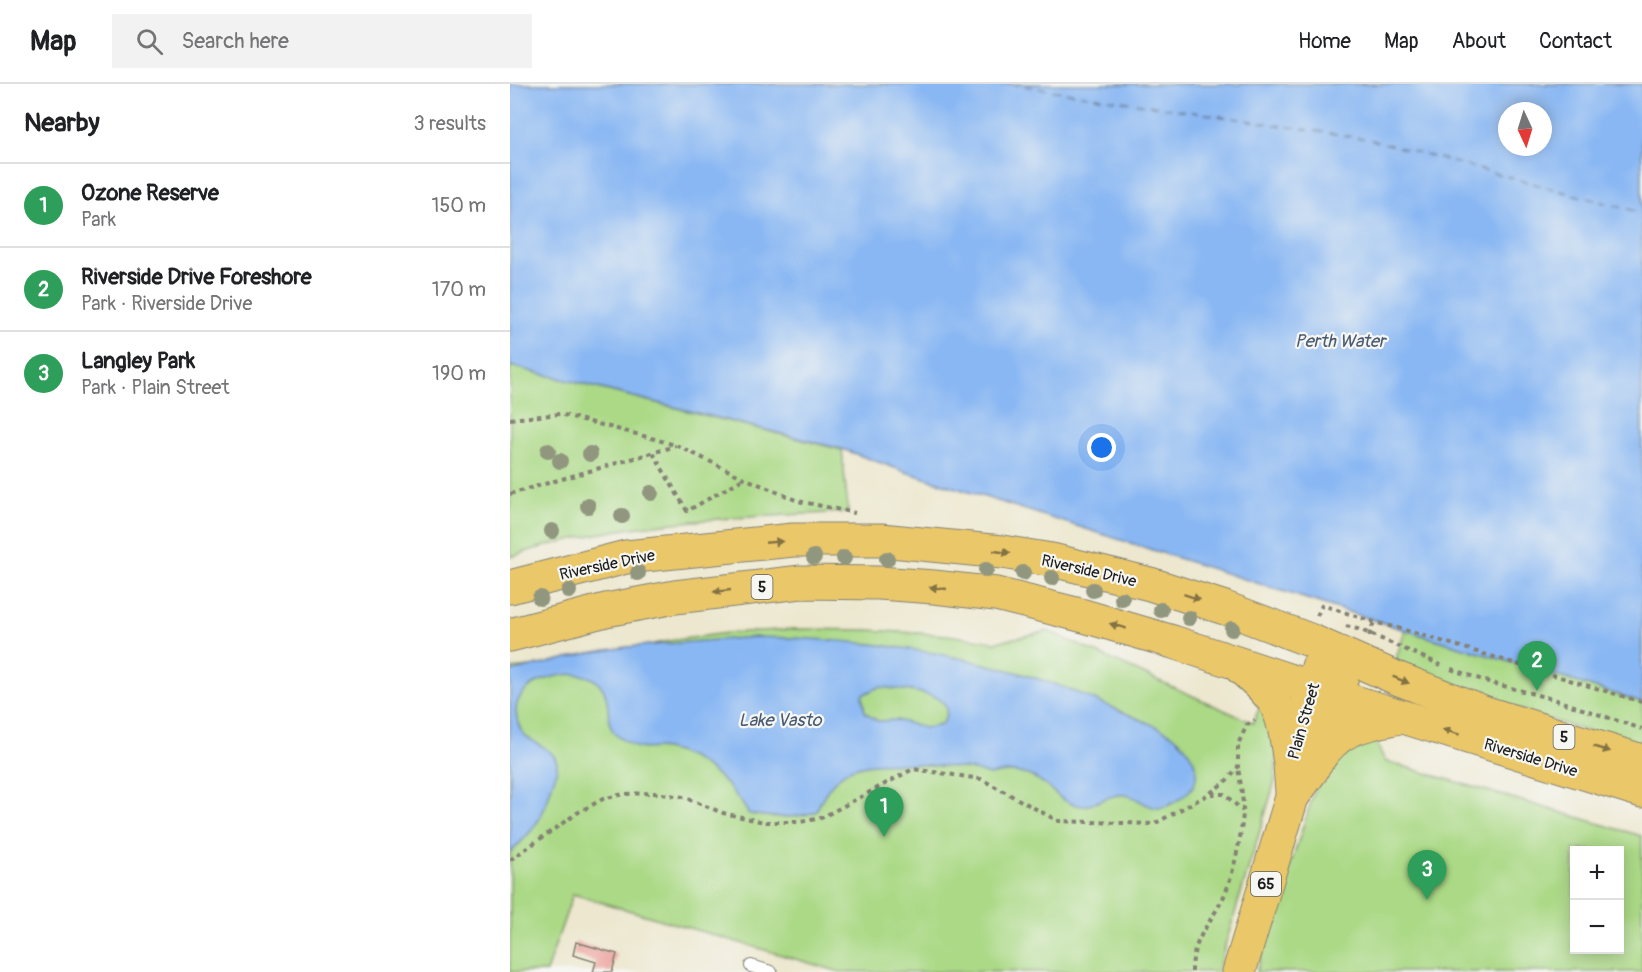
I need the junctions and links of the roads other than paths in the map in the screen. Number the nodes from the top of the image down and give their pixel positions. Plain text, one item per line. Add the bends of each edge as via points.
1 (510, 586) edge
2 (510, 635) edge
3 (1339, 639) junction
4 (1234, 661) junction
5 (1324, 691) junction
6 (1402, 717) junction
7 (1642, 761) edge
8 (1298, 777) junction
9 (1642, 791) edge
10 (751, 966) dead end
11 (771, 972) edge
12 (1239, 972) edge

1 -> 3 main road, Riverside Drive / 5 via 626,557 793,540 881,540 1052,560
4 -> 2 main road, Riverside Drive / 5 via 996,594 879,583 801,582 675,597
3 - 5 main road, Plain Street / 65
3 -> 7 main road, Riverside Drive / 5 via 1486,713
4 - 5 main road, Riverside Drive / 5
4 - 8 main road via 1279,706
5 - 6 main road, Riverside Drive / 5
5 - 8 main road, Plain Street / 65
6 - 8 main road via 1340,735
9 -> 6 main road, Riverside Drive / 5
8 - 12 main road, Plain Street / 65
10 - 11 lane

